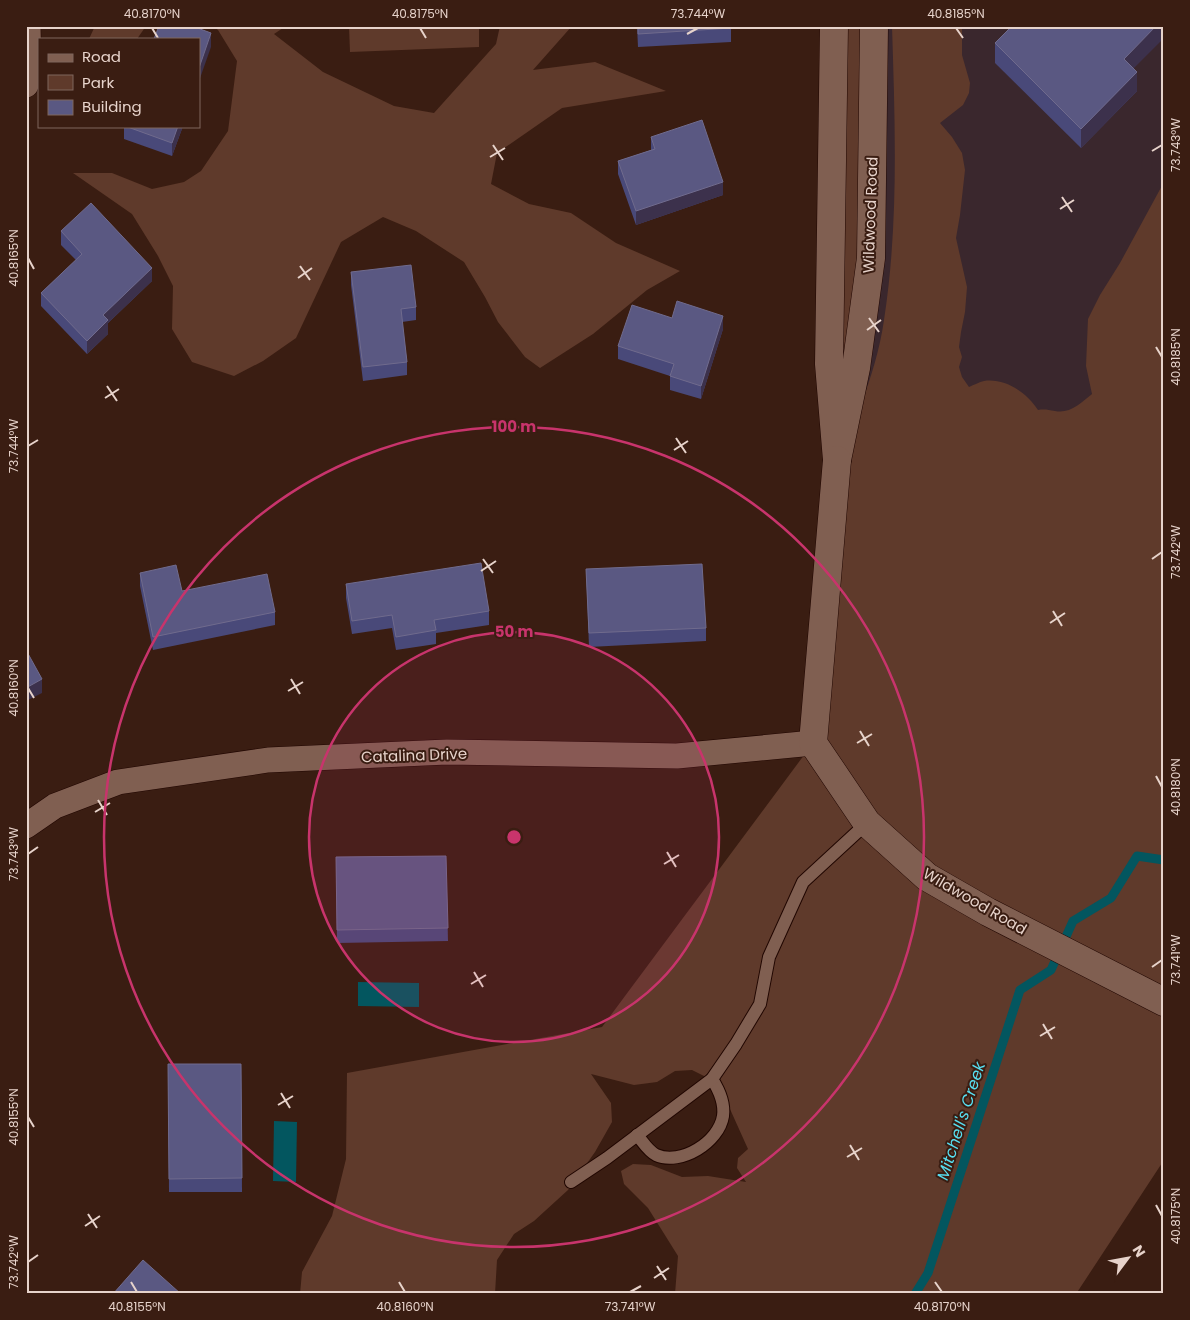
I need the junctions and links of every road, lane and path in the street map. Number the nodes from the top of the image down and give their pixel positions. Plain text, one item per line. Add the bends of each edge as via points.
1 (28, 26) edge
2 (834, 26) edge
3 (874, 26) edge
4 (26, 85) edge
5 (837, 460) junction
6 (813, 743) junction
7 (867, 823) junction
8 (26, 826) edge
9 (1164, 1002) edge
10 (712, 1079) junction
11 (637, 1135) junction
12 (572, 1182) dead end

1 - 4 street
2 - 5 street, Wildwood Road via 829,364
3 - 5 street, Wildwood Road via 871,258 856,368
5 - 6 street, Wildwood Road
6 - 7 street, Wildwood Road
6 - 8 street, Catalina Drive via 677,756 447,752 268,760 118,782 55,806
7 - 9 street, Wildwood Road via 927,877 988,912
7 - 10 lane via 803,882 769,957 760,1004
10 - 11 lane
10 - 11 lane via 720,1092 723,1116 720,1127 706,1142 681,1156 668,1158 655,1154
11 - 12 lane

